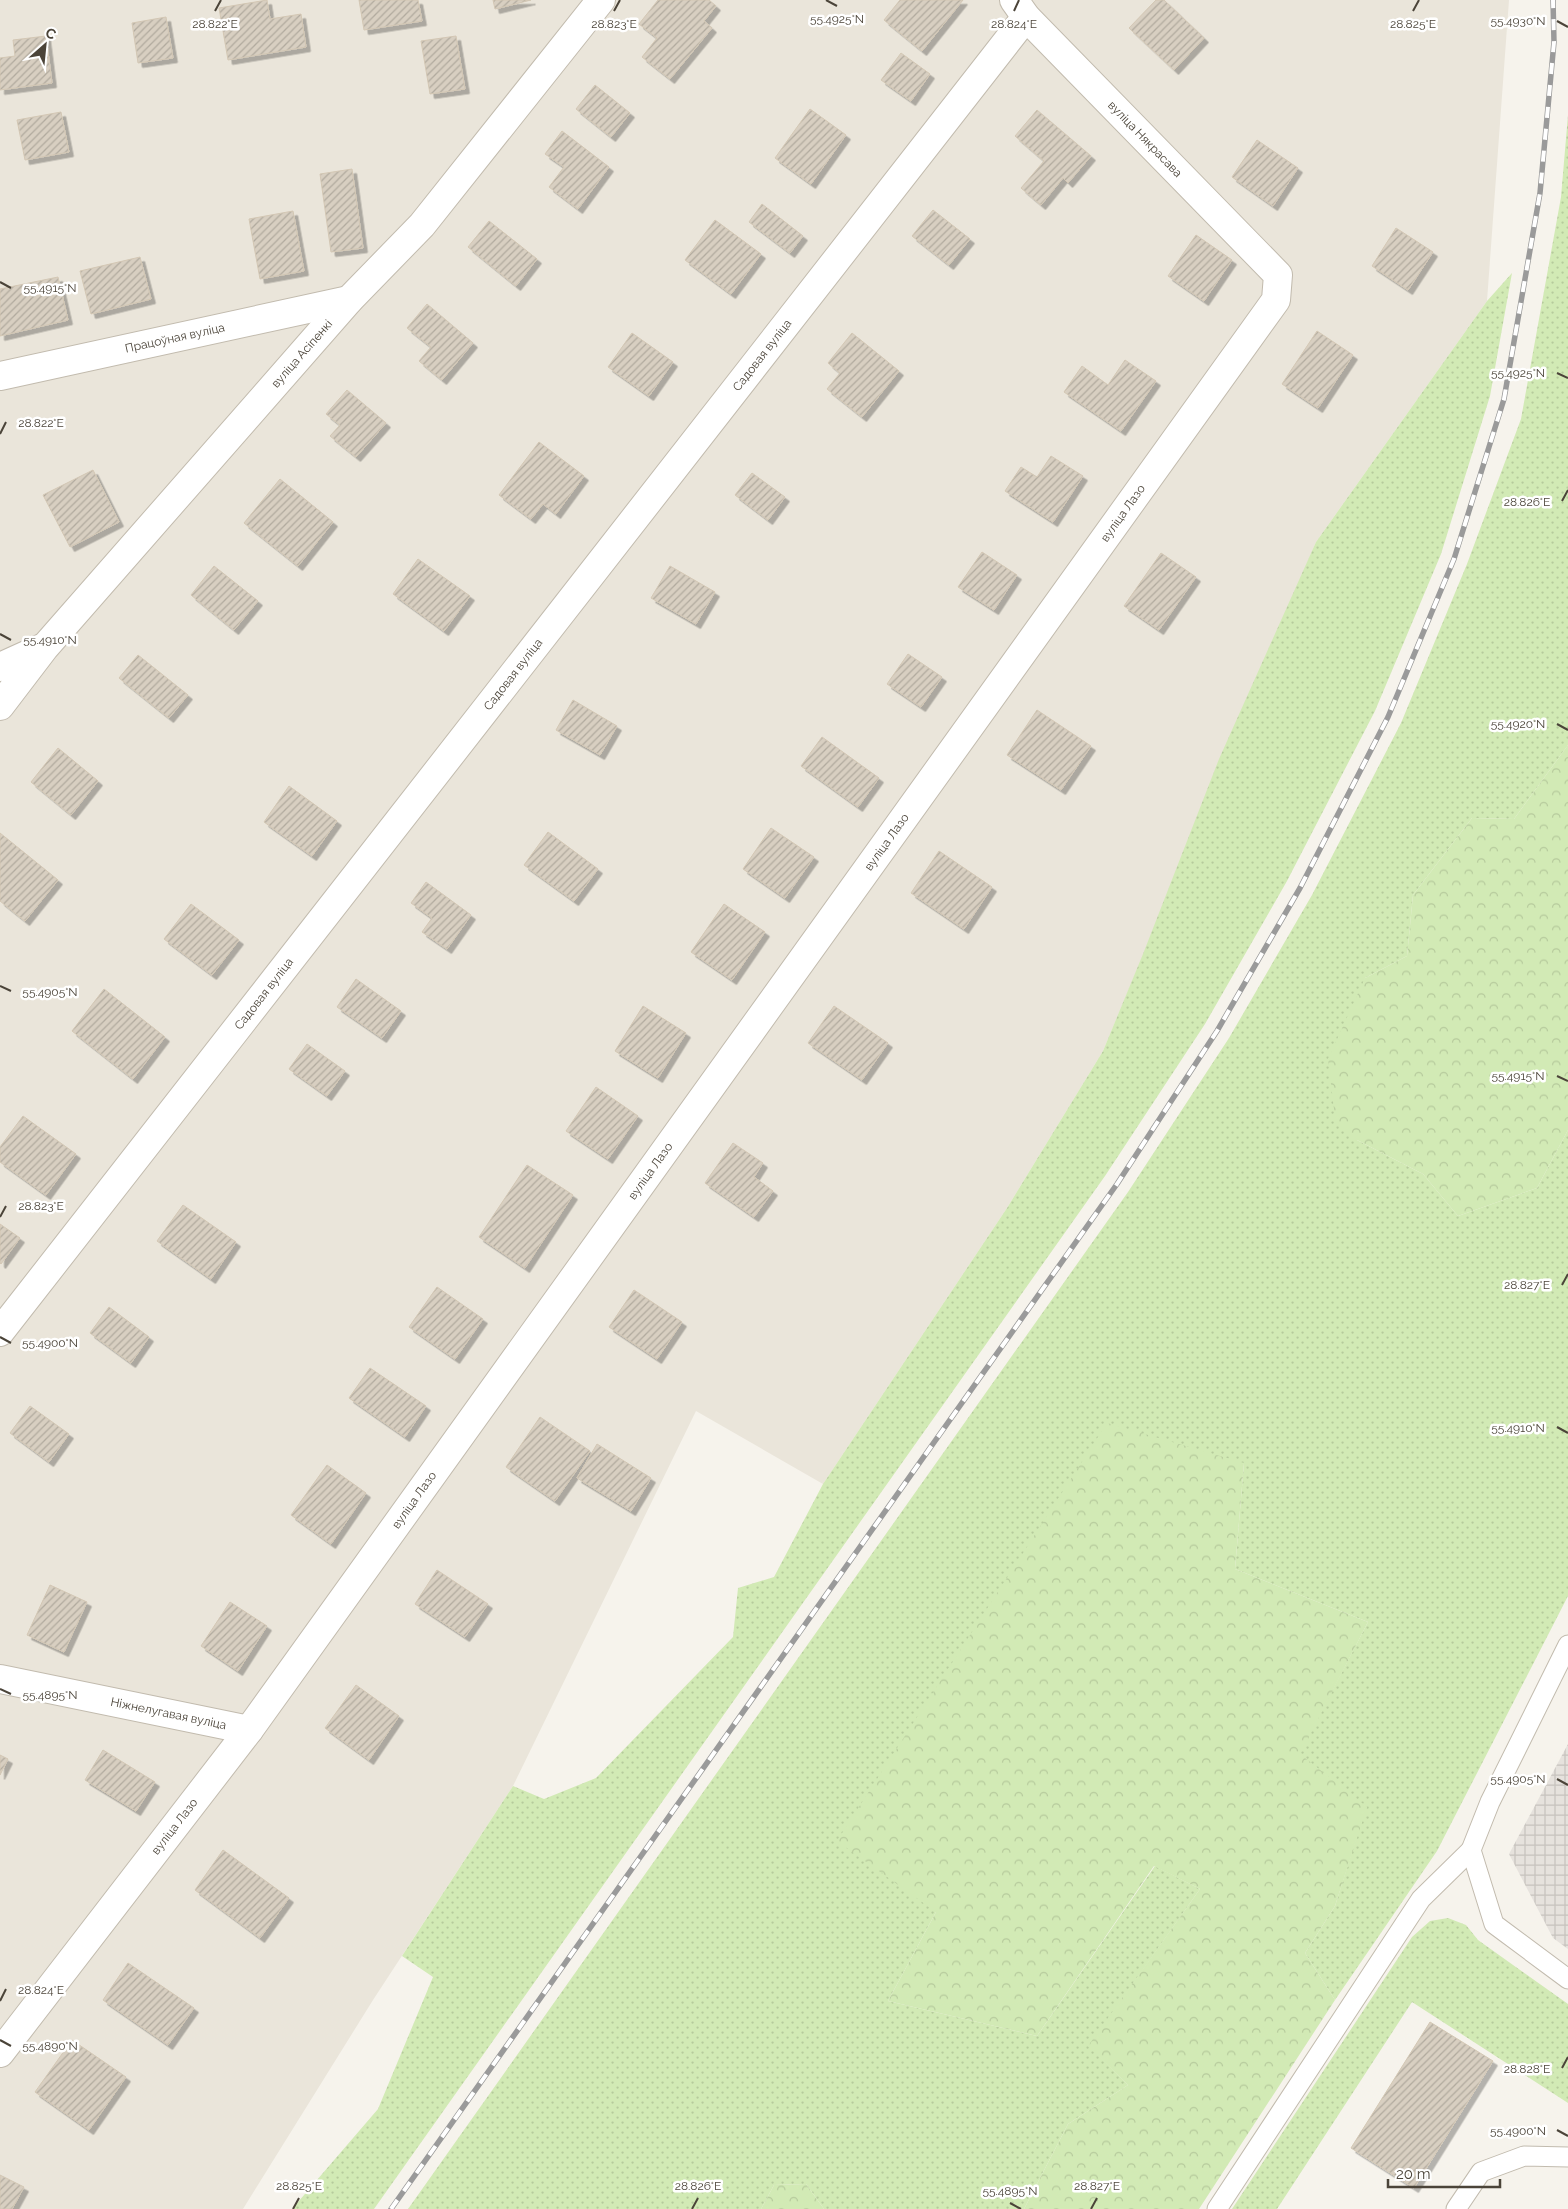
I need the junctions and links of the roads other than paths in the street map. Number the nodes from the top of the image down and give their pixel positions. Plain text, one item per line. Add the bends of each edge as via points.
1 (601, 0) edge
2 (1020, 8) edge
3 (1278, 275) joint
4 (349, 300) junction
5 (0, 376) edge
6 (45, 647) junction
7 (0, 666) edge
8 (0, 706) edge
9 (0, 1332) edge
10 (1568, 1645) edge
11 (0, 1679) edge
12 (249, 1730) junction
13 (1471, 1850) junction
14 (1568, 1979) edge
15 (0, 2053) edge
16 (1568, 2157) edge
17 (1217, 2209) edge
18 (1456, 2209) edge

1 - 4 street, вуліца Асіпенкі via 422,225
2 - 3 street, вуліца Някрасава
2 - 9 street, Садовая вуліца
3 - 12 street, вуліца Лазо via 1276,300
4 - 5 street, Працоўная вуліца
4 - 6 street, вуліца Асіпенкі
6 - 7 street
6 - 8 street, вуліца Асіпенкі
10 - 13 lane via 1490,1802
11 - 12 street, Ніжнелугавая вуліца
12 - 15 street, вуліца Лазо
13 - 14 lane via 1494,1924
13 - 17 lane via 1421,1899
16 - 18 lane via 1524,2156 1480,2172

